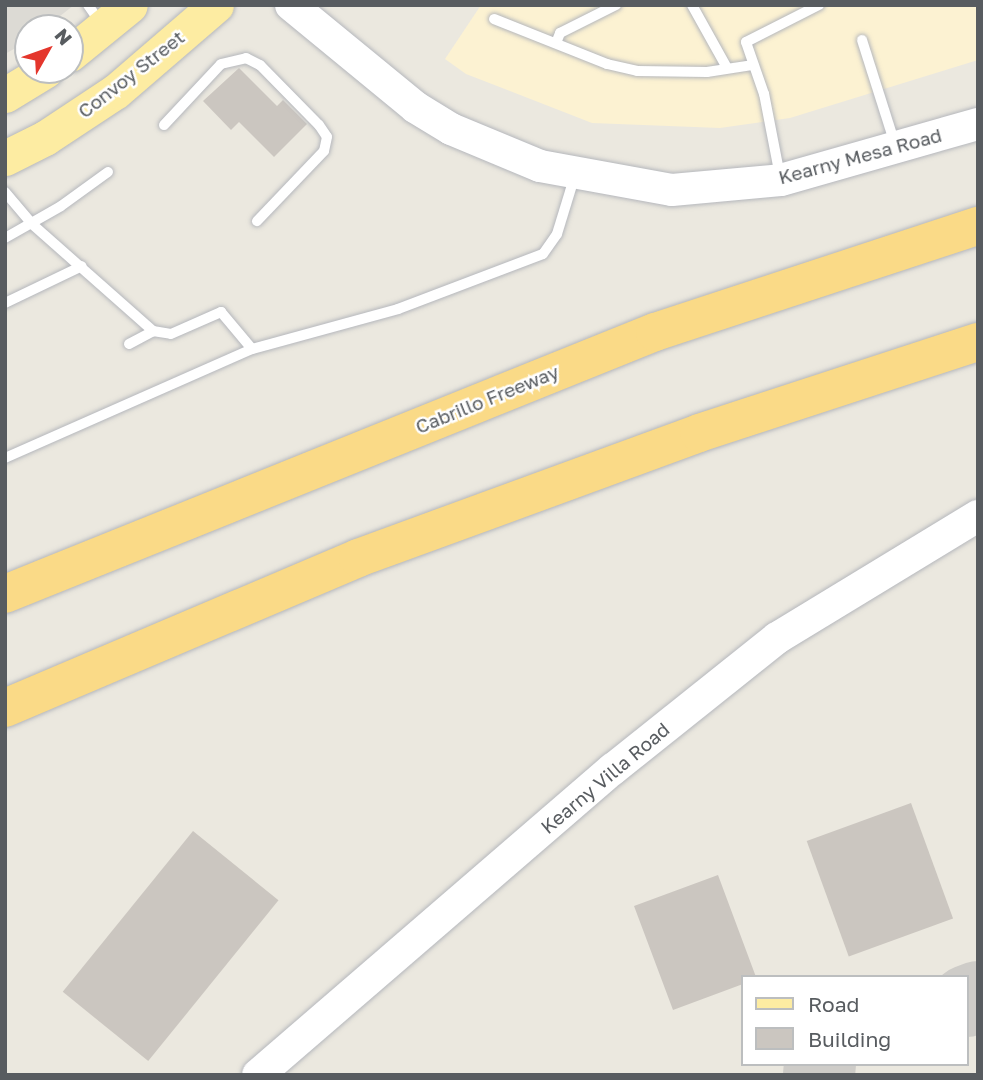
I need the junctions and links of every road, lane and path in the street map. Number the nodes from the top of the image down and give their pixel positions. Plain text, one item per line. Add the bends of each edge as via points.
1 (216, 5) edge
2 (290, 5) edge
3 (615, 5) edge
4 (692, 5) edge
5 (819, 5) edge
6 (107, 12) edge
7 (494, 19) dead end
8 (84, 38) edge
9 (862, 40) dead end
10 (556, 43) junction
11 (753, 65) junction
12 (727, 68) junction
13 (23, 84) edge
14 (5, 95) edge
15 (978, 124) edge
16 (164, 125) dead end
17 (896, 147) junction
18 (5, 158) edge
19 (108, 172) dead end
20 (576, 173) junction
21 (781, 180) junction
22 (5, 192) edge
23 (257, 220) dead end
24 (32, 224) junction
25 (978, 226) edge
26 (5, 238) edge
27 (82, 266) junction
28 (5, 303) edge
29 (153, 331) junction
30 (978, 342) edge
31 (128, 344) dead end
32 (252, 349) junction
33 (5, 458) edge
34 (978, 516) edge
35 (5, 594) edge
36 (5, 708) edge
37 (258, 1075) edge

1 - 18 main road, Convoy Street via 116,91 45,138
2 - 20 main road, Kearny Mesa Road via 415,107 451,129 540,166
3 - 10 lane via 561,33
4 - 12 lane
5 - 11 lane via 746,42
6 - 8 main road
7 - 10 lane
9 - 17 lane
10 - 12 lane via 637,71
11 - 12 lane
11 - 21 lane via 764,94
13 - 14 main road
15 - 17 main road, Kearny Mesa Road
16 - 23 lane via 221,64 246,58 260,65 319,125 327,137 324,151
17 - 21 main road, Kearny Mesa Road
19 - 24 lane
20 - 21 main road, Kearny Mesa Road via 672,190
20 - 32 lane via 557,234 543,254 398,309
22 - 24 lane
24 - 26 lane
24 - 27 lane
25 - 35 highway, Cabrillo Freeway via 655,332
27 - 28 lane
27 - 29 lane
29 - 31 lane
29 - 32 lane via 171,334 221,312
30 - 36 highway via 699,433 358,558
32 - 33 lane
34 - 37 main road, Kearny Villa Road via 777,638 613,769

